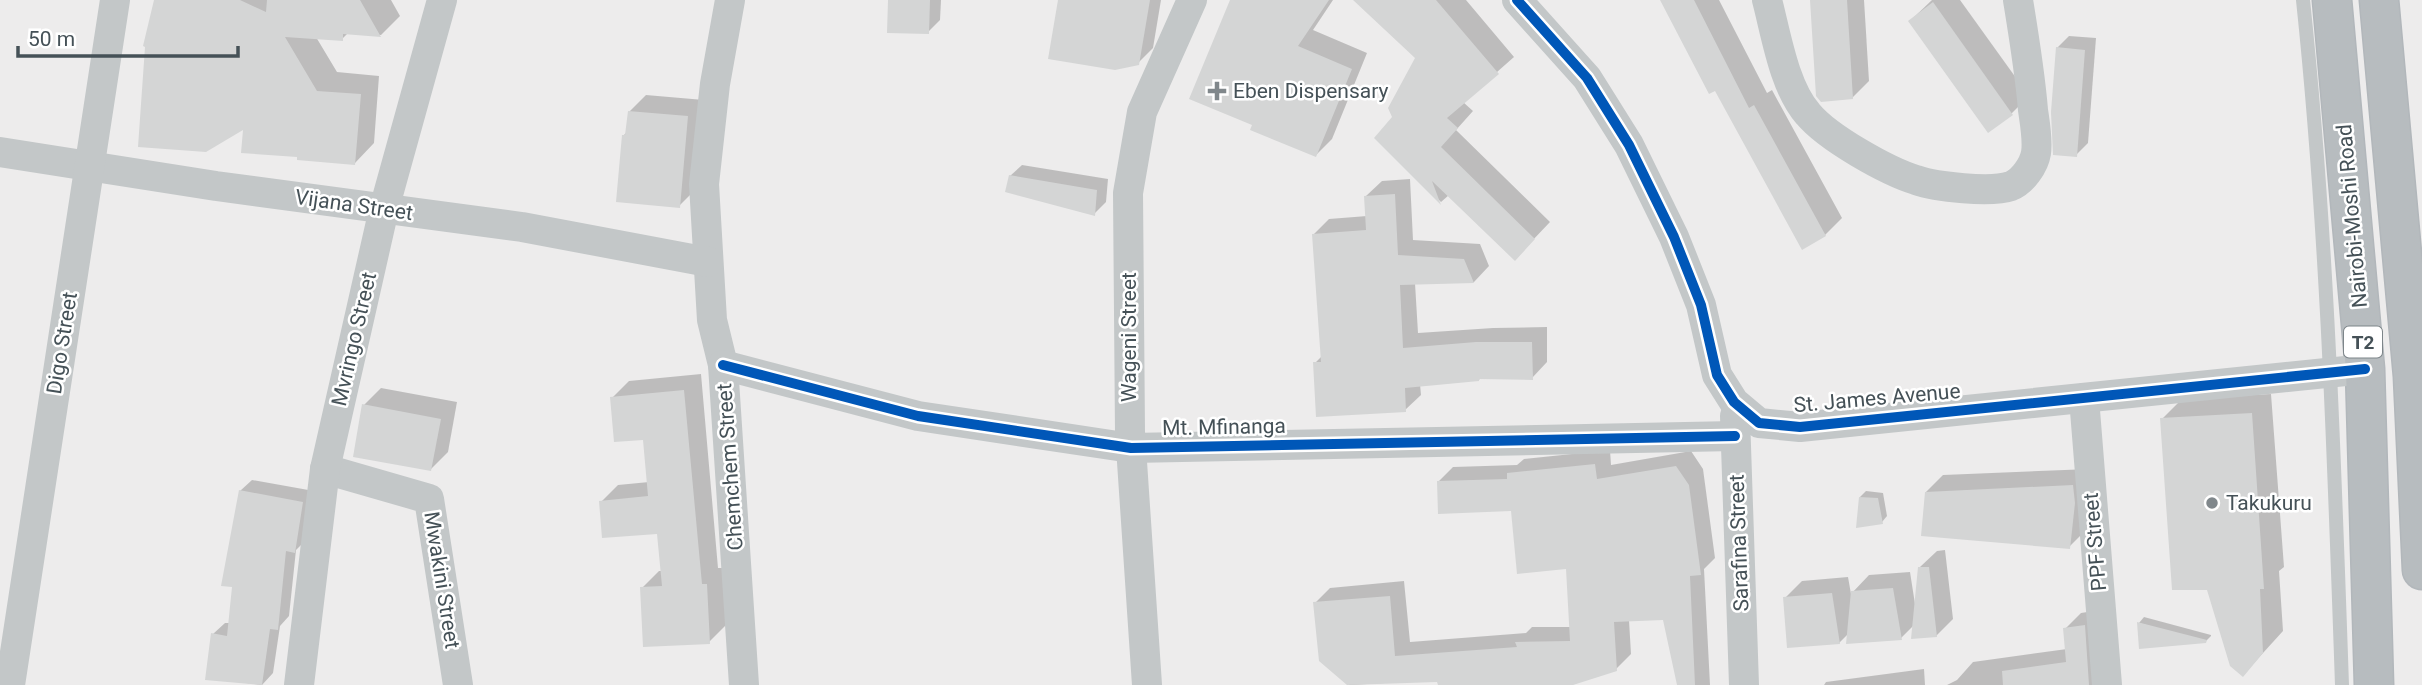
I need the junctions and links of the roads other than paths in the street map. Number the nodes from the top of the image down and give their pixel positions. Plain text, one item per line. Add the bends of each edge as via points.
1 (115, 0) edge
2 (442, 0) edge
3 (730, 0) edge
4 (1192, 0) edge
5 (1517, 0) edge
6 (1767, 0) edge
7 (2018, 0) edge
8 (2303, 0) edge
9 (2332, 0) edge
10 (2379, 0) edge
11 (0, 152) edge
12 (89, 167) junction
13 (384, 209) junction
14 (708, 262) junction
15 (723, 365) junction
16 (2348, 370) junction
17 (2084, 398) junction
18 (1734, 402) junction
19 (1735, 436) junction
20 (1132, 448) junction
21 (325, 469) junction
22 (2422, 570) edge
23 (10, 685) edge
24 (299, 685) edge
25 (458, 685) edge
26 (744, 685) edge
27 (1147, 685) edge
28 (1744, 685) edge
29 (2107, 685) edge
30 (2342, 685) edge
31 (2374, 685) edge

1 - 12 street, Digo Street
2 - 13 street, Mvringo Street
3 - 14 street, Chemchem Street via 704,184
4 - 20 street, Wageni Street via 1142,112 1128,193
5 - 18 street, St. James Avenue via 1587,78 1629,145 1674,237 1701,305 1717,375
6 - 7 street via 1793,88 1807,114 1833,136 1882,165 1951,188 2011,186 2023,177 2036,153
8 - 16 lane
9 - 16 highway, Nairobi-Moshi Road / T2
10 - 22 highway, T2 via 2413,376
11 - 12 street, Vijana Street
12 - 13 street, Vijana Street
12 - 23 street, Digo Street
13 - 14 street, Vijana Street via 522,228
13 - 21 street, Mvringo Street
14 - 15 street, Chemchem Street via 712,320
15 - 20 street, Mt. Mfinanga via 918,416
15 - 26 street, Chemchem Street
16 - 17 street, St. James Avenue
16 - 30 lane
16 - 31 highway, Nairobi-Moshi Road / T2
17 - 18 street, St. James Avenue via 1800,427 1759,422
17 - 29 street, PPF Street
18 - 19 street, Sarafina Street
19 - 20 street, Mt. Mfinanga
19 - 28 street, Sarafina Street
20 - 27 street, Wageni Street
21 - 24 street, Mvringo Street
21 - 25 street, Mwakini Street via 429,499

